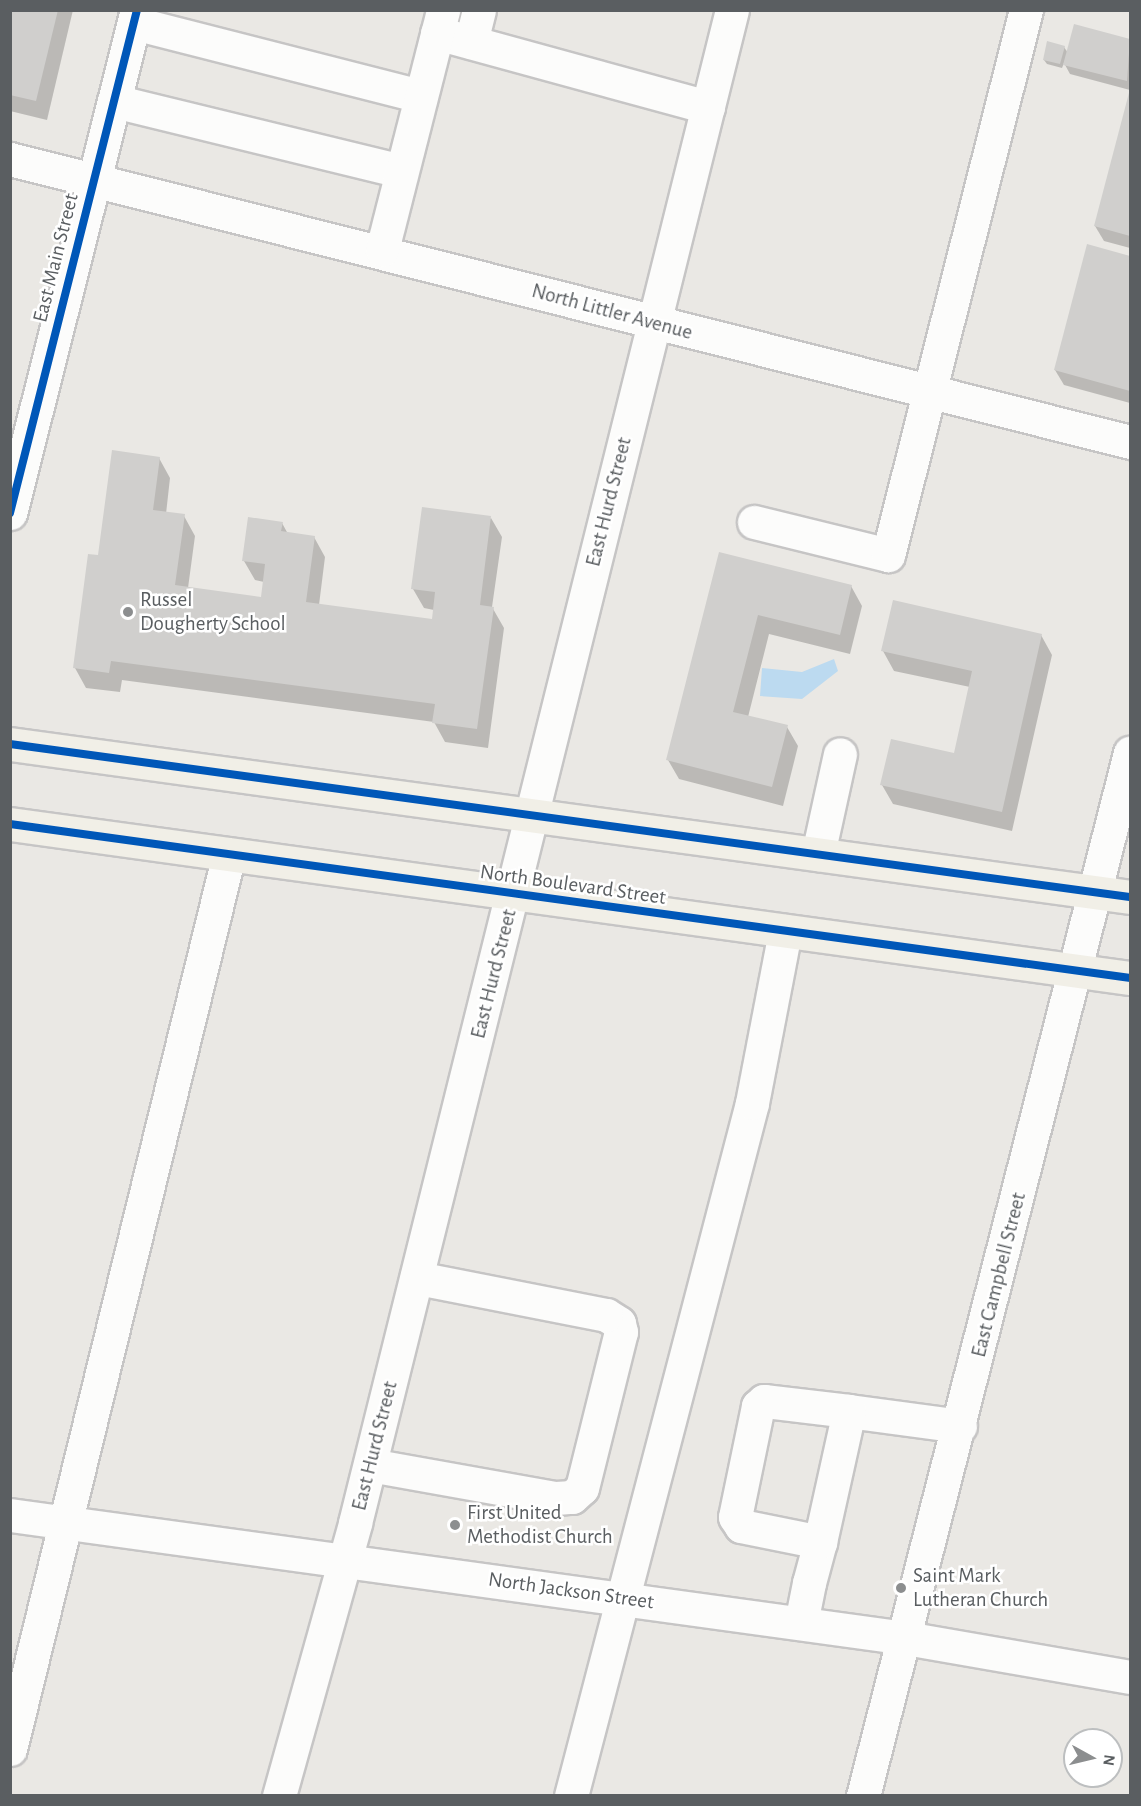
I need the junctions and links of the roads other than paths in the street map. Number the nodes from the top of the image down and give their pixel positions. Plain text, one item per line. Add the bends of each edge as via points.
1 (479, 10) edge
2 (732, 10) edge
3 (1026, 10) edge
4 (135, 17) edge
5 (440, 22) edge
6 (471, 42) junction
7 (420, 96) junction
8 (114, 101) junction
9 (708, 106) junction
10 (10, 159) edge
11 (401, 171) junction
12 (94, 181) junction
13 (382, 250) junction
14 (653, 324) junction
15 (929, 394) junction
16 (1131, 442) edge
17 (10, 513) edge
18 (754, 522) dead end
19 (10, 744) edge
20 (1131, 753) edge
21 (840, 754) dead end
22 (534, 815) junction
23 (10, 824) edge
24 (229, 854) junction
25 (818, 854) junction
26 (1097, 892) junction
27 (514, 896) junction
28 (1131, 897) edge
29 (785, 931) junction
30 (1077, 970) junction
31 (1131, 978) edge
32 (417, 1278) junction
33 (849, 1411) junction
34 (960, 1426) junction
35 (370, 1465) junction
36 (10, 1515) edge
37 (68, 1521) junction
38 (820, 1542) junction
39 (346, 1560) junction
40 (622, 1598) junction
41 (801, 1623) junction
42 (906, 1638) junction
43 (1131, 1677) edge
44 (10, 1749) edge
45 (279, 1796) edge
46 (572, 1796) edge
47 (863, 1796) edge

1 - 6 street
2 - 9 street, East Hurd Street
3 - 15 street
4 - 7 street
4 - 8 street, East Main Street
5 - 6 street
5 - 7 street
6 - 9 street
7 - 11 street
8 - 11 street
8 - 12 street, East Main Street
9 - 14 street, East Hurd Street
10 - 12 street, North Littler Avenue
11 - 13 street
12 - 13 street, North Littler Avenue
12 - 17 street, East Main Street
13 - 14 street, North Littler Avenue
14 - 15 street, North Littler Avenue
14 - 22 street, East Hurd Street
15 - 16 street, North Littler Avenue
15 - 18 street via 888,555
19 - 22 main road
20 - 26 street, East Campbell Street
21 - 25 street
22 - 25 main road
22 - 27 street, East Hurd Street
23 - 24 main road, North Boulevard Street
24 - 27 main road, North Boulevard Street
24 - 37 street
25 - 26 main road
26 - 28 main road
26 - 30 street, East Campbell Street
27 - 29 main road, North Boulevard Street
27 - 32 street, East Hurd Street
29 - 30 main road, North Boulevard Street
29 - 40 street via 752,1103
30 - 31 main road, North Boulevard Street
30 - 34 street, East Campbell Street
32 - 35 street, East Hurd Street
32 - 35 street via 606,1315 619,1323 621,1332 585,1477 582,1488 572,1497 556,1498
33 - 34 street
33 - 38 street
33 - 38 street via 773,1399 758,1406 735,1507 741,1526
34 - 42 street, East Campbell Street
35 - 39 street, East Hurd Street
36 - 37 street, North Jackson Street
37 - 39 street, North Jackson Street
37 - 44 street
38 - 41 street
39 - 40 street, North Jackson Street
39 - 45 street, East Hurd Street
40 - 41 street, North Jackson Street
40 - 46 street
41 - 42 street, North Jackson Street
42 - 43 street, North Jackson Street
42 - 47 street, East Campbell Street

